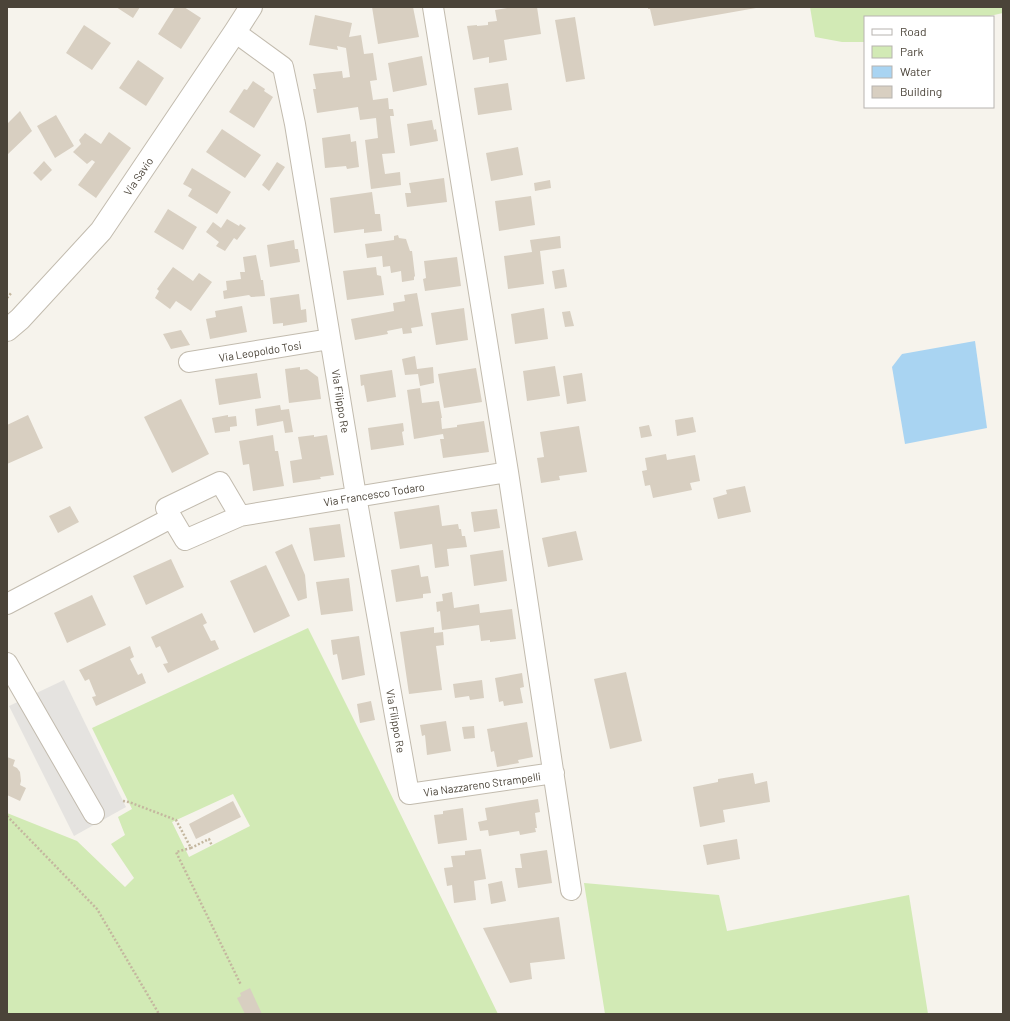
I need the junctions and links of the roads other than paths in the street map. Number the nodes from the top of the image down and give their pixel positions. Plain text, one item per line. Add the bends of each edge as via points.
1 (251, 7) edge
2 (433, 7) edge
3 (235, 32) junction
4 (7, 330) edge
5 (330, 339) junction
6 (189, 362) dead end
7 (508, 472) junction
8 (356, 496) junction
9 (240, 516) junction
10 (172, 518) junction
11 (7, 604) edge
12 (7, 663) edge
13 (554, 773) junction
14 (409, 794) joint
15 (94, 814) dead end
16 (571, 890) dead end

1 - 3 street, Via Savio
2 - 7 street
3 - 4 street, Via Savio via 101,232
3 - 5 street, Via Filippo Re via 283,67 295,124
5 - 6 street, Via Leopoldo Tosi
5 - 8 street, Via Filippo Re
7 - 8 street, Via Francesco Todaro
7 - 13 street
8 - 9 street, Via Francesco Todaro
8 - 14 street, Via Filippo Re
9 - 10 street, Via Francesco Todaro via 185,540
9 - 10 street via 220,482 166,508
10 - 11 street
12 - 15 street
13 - 14 street, Via Nazzareno Strampelli
13 - 16 street

